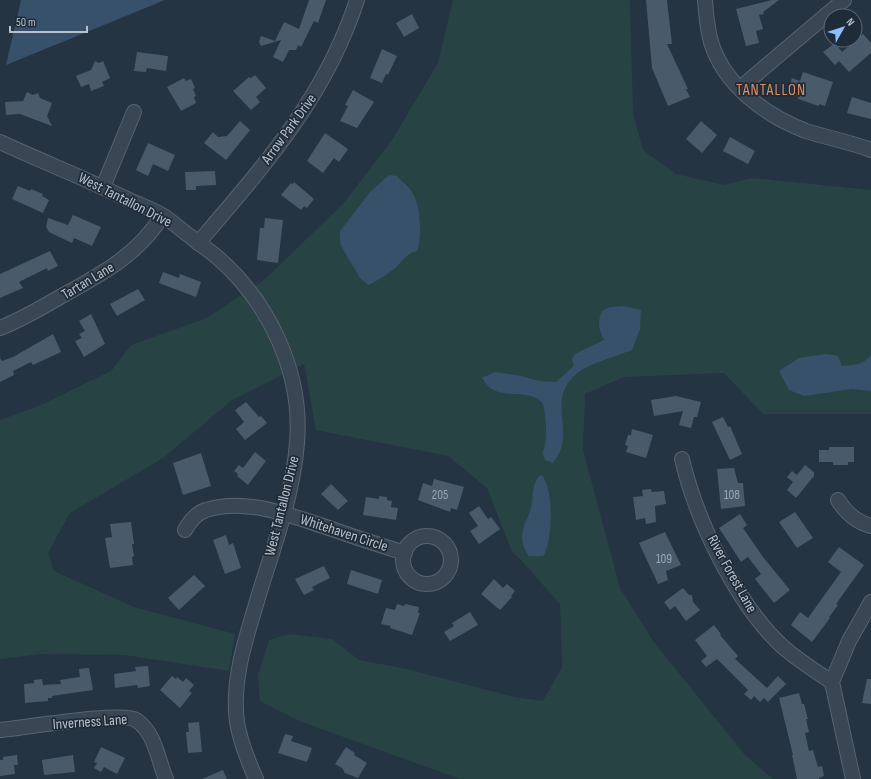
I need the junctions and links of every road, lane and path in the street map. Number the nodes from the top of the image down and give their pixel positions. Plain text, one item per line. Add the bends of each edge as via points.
1 (358, 0) edge
2 (705, 0) edge
3 (844, 0) edge
4 (740, 88) junction
5 (134, 112) dead end
6 (0, 142) edge
7 (871, 150) edge
8 (103, 187) junction
9 (162, 216) junction
10 (198, 243) junction
11 (0, 328) edge
12 (682, 459) dead end
13 (838, 500) dead end
14 (284, 514) junction
15 (871, 526) edge
16 (185, 530) dead end
17 (404, 553) dead end
18 (871, 602) edge
19 (832, 682) junction
20 (0, 730) edge
21 (166, 779) edge
22 (256, 779) edge
23 (853, 779) edge

1 - 10 street, Arrow Park Drive via 325,76 302,115
2 - 4 street via 706,19 716,54 727,75
3 - 4 street
4 - 7 street via 777,118 807,131
5 - 8 street
6 - 8 street, West Tantallon Drive
8 - 9 street, West Tantallon Drive
9 - 10 street, West Tantallon Drive
9 - 11 street, Tartan Lane via 153,230 126,258 67,294
10 - 14 street, West Tantallon Drive via 217,257 251,296 270,324 291,371 298,414 297,442
12 - 19 street, River Forest Lane via 701,516 746,603 782,646
13 - 15 street via 850,515
14 - 16 street, Whitehaven Circle via 251,507 217,508 206,510 194,517
14 - 17 street, Whitehaven Circle
14 - 22 street, West Tantallon Drive via 243,650 237,680 237,722
18 - 19 street via 849,641
19 - 23 street
20 - 21 street, Inverness Lane via 126,716 137,721 149,734

